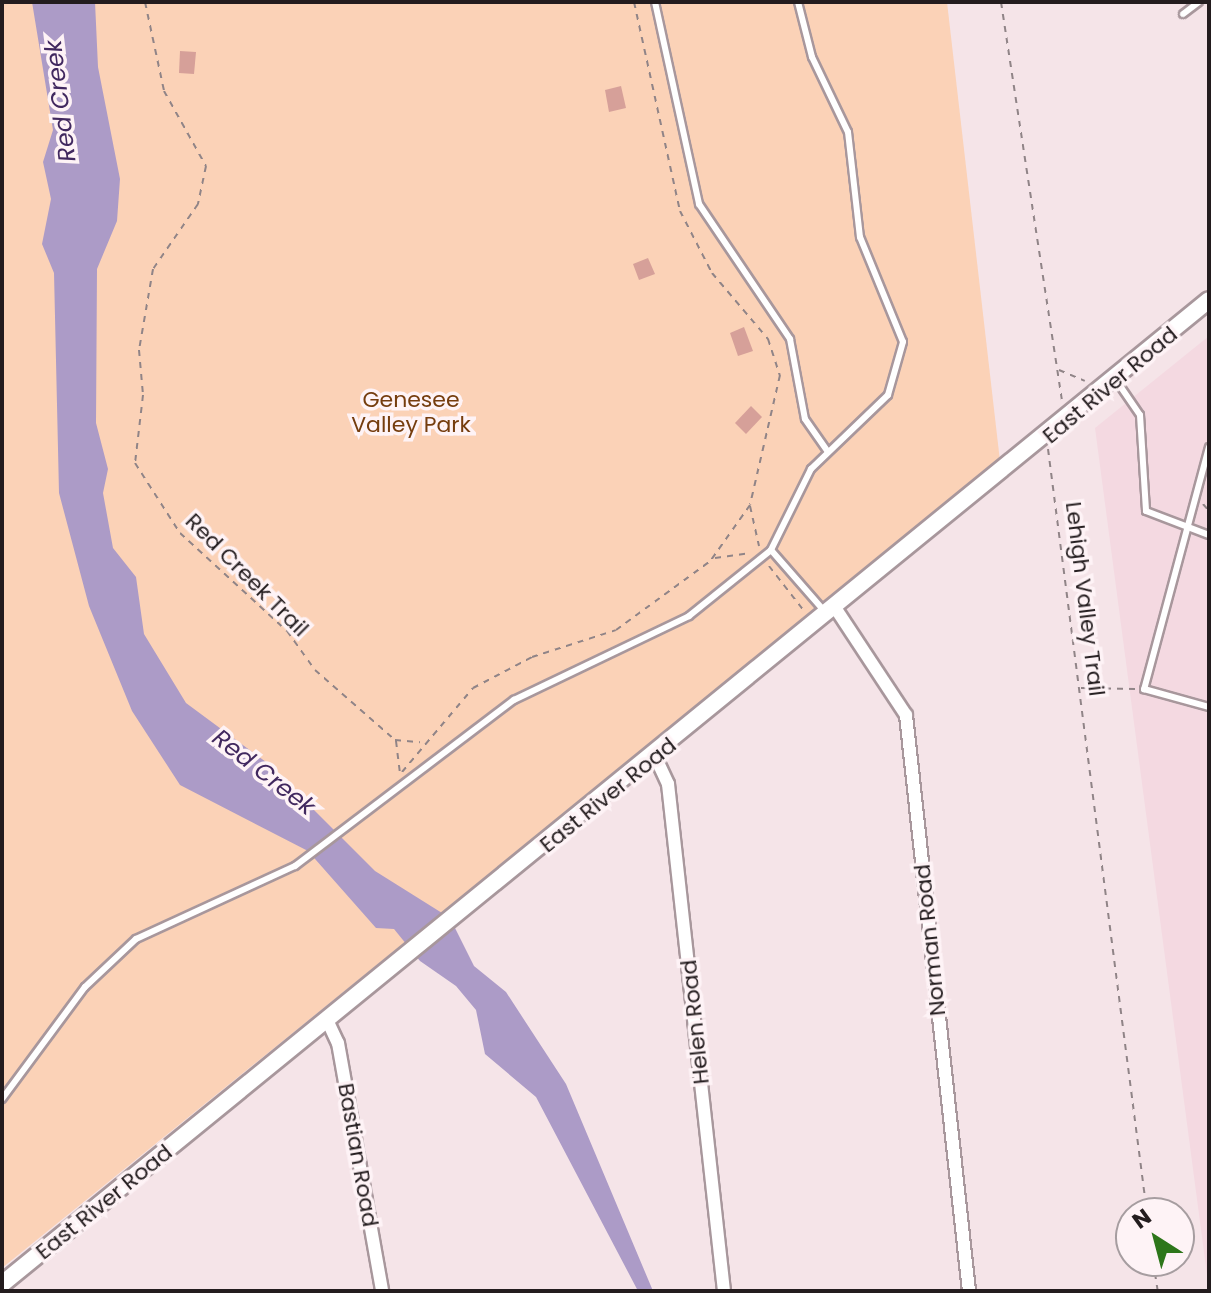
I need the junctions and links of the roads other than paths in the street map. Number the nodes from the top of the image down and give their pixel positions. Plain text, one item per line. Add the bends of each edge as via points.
1 (655, 2) edge
2 (798, 2) edge
3 (1199, 2) edge
4 (1183, 14) dead end
5 (1209, 300) edge
6 (1110, 385) junction
7 (1209, 447) edge
8 (827, 451) junction
9 (1186, 529) junction
10 (1209, 535) edge
11 (771, 550) junction
12 (832, 612) junction
13 (1209, 707) edge
14 (655, 756) junction
15 (328, 1022) junction
16 (2, 1099) edge
17 (2, 1284) edge
18 (382, 1291) edge
19 (724, 1291) edge
20 (969, 1291) edge

1 - 8 lane via 699,204 790,339 805,419
2 - 8 lane via 812,57 848,132 860,237 903,342 900,370 880,408
3 - 4 lane
5 - 6 street, East River Road
6 - 9 lane via 1140,415 1146,511
6 - 12 street, East River Road
7 - 9 lane
8 - 11 lane via 803,479
9 - 10 lane
9 - 13 lane via 1144,689
11 - 12 lane
11 - 16 lane via 689,616 514,700 405,790 304,861 136,939 79,994
12 - 14 street, East River Road
12 - 20 street, Norman Road via 896,690 907,724
14 - 15 street, East River Road
14 - 19 street, Helen Road via 668,784
15 - 17 street, East River Road
15 - 18 street, Bastian Road via 338,1043

